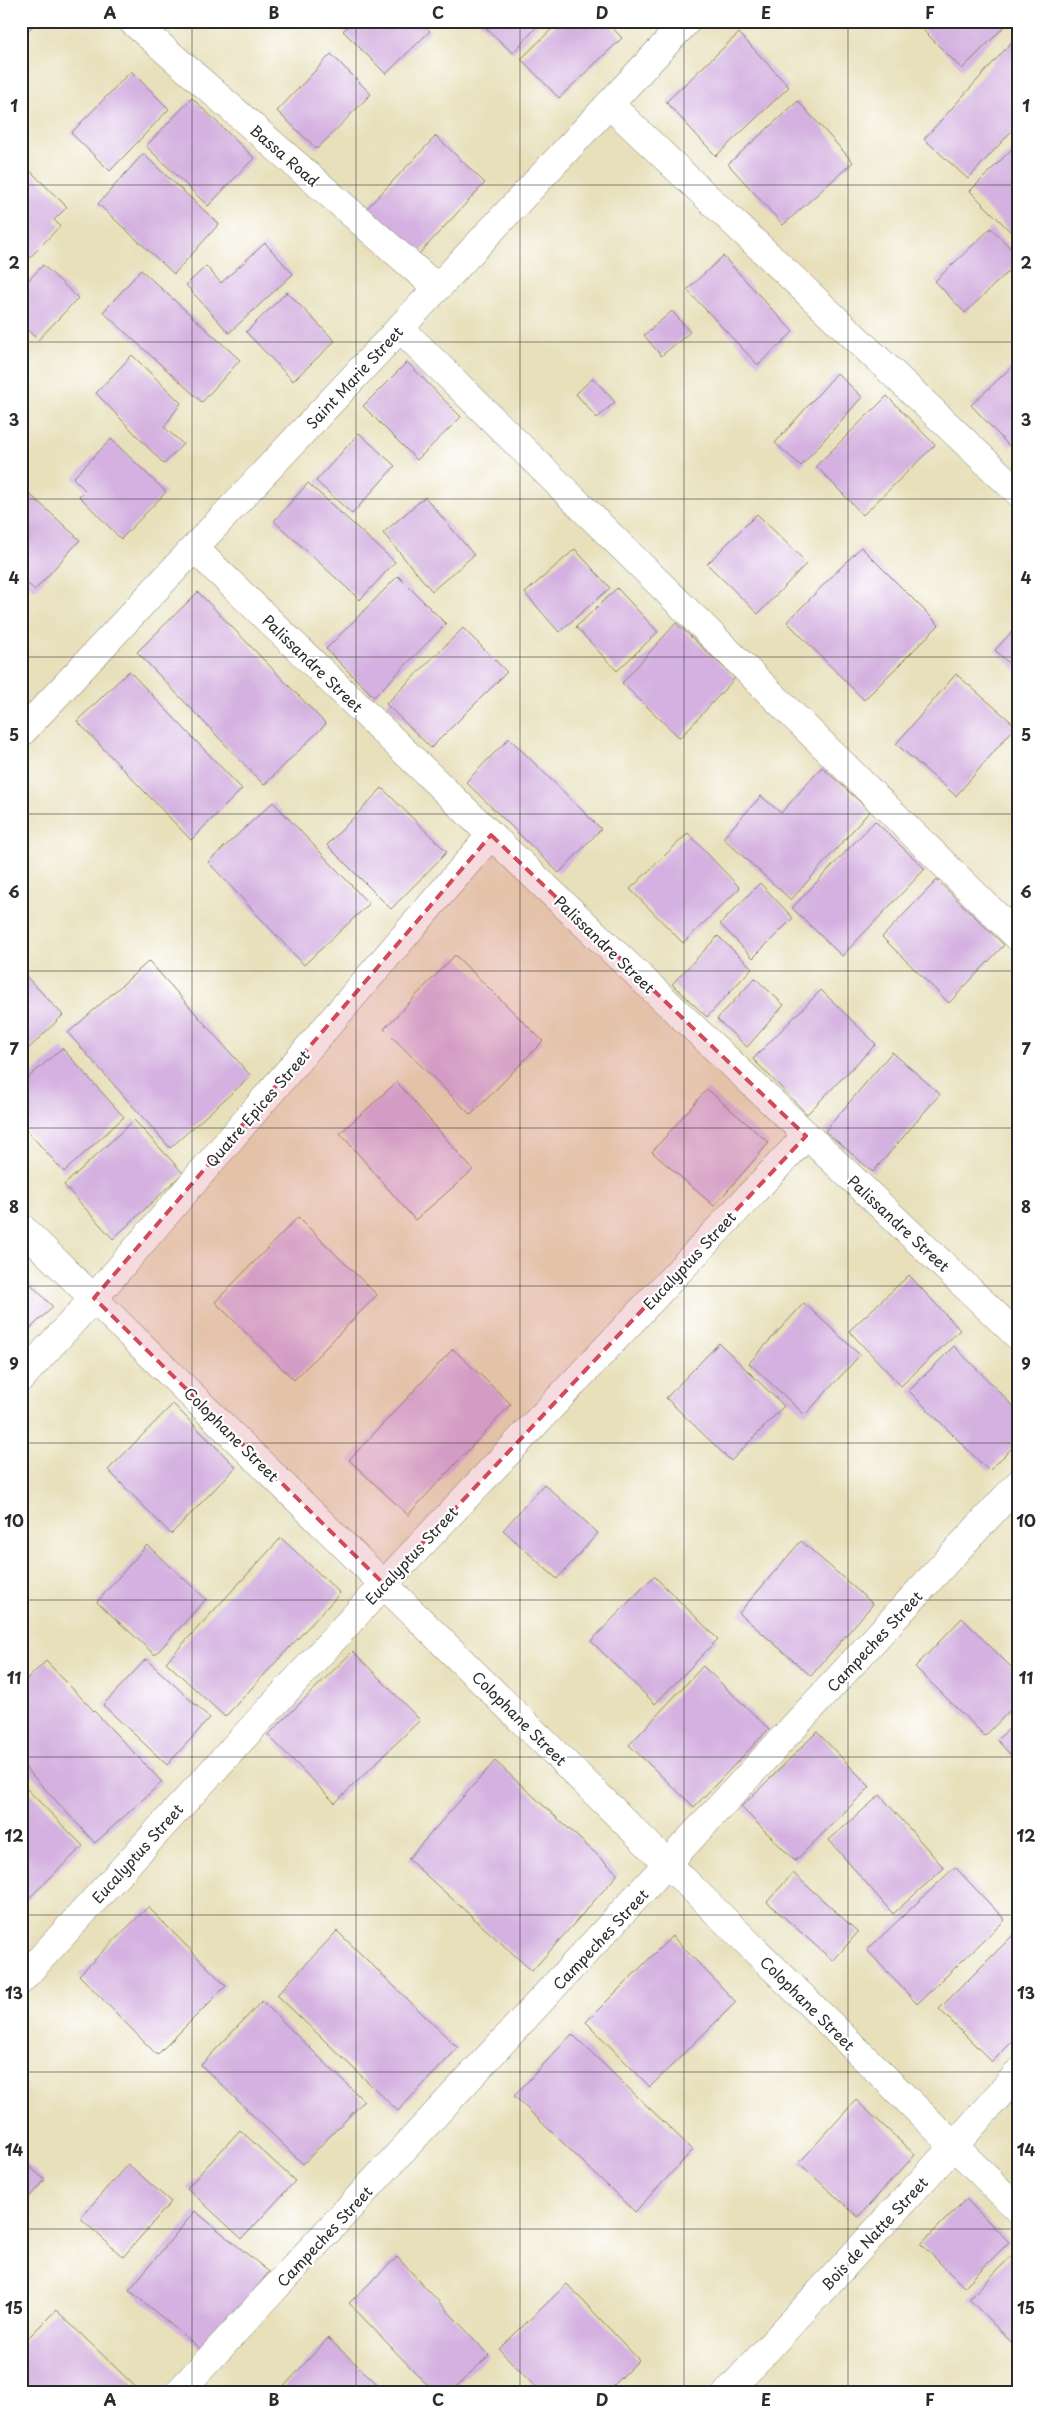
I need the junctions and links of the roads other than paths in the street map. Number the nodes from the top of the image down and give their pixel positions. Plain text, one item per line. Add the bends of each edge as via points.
1 (132, 21) edge
2 (687, 21) edge
3 (609, 104) junction
4 (437, 288) junction
5 (400, 328) junction
6 (1019, 493) edge
7 (194, 548) junction
8 (21, 733) edge
9 (492, 835) junction
10 (1019, 938) edge
11 (806, 1136) junction
12 (21, 1227) edge
13 (94, 1298) junction
14 (1019, 1337) edge
15 (21, 1378) edge
16 (1019, 1483) edge
17 (384, 1584) junction
18 (668, 1865) junction
19 (21, 1980) edge
20 (1019, 2072) edge
21 (954, 2146) junction
22 (1019, 2210) edge
23 (178, 2393) edge
24 (727, 2393) edge

1 - 4 street, Bassa Road
2 - 3 street, Saint Marie Street
3 - 4 street, Saint Marie Street
3 - 6 street
4 - 5 street, Saint Marie Street
5 - 7 street, Saint Marie Street
5 - 10 street
7 - 8 street, Saint Marie Street
7 - 9 street, Palissandre Street
9 - 11 street, Palissandre Street
9 - 13 street, Quatre Epices Street
11 - 14 street, Palissandre Street
11 - 17 street, Eucalyptus Street
12 - 13 street, Colophane Street
13 - 15 street, Quatre Epices Street
13 - 17 street, Colophane Street
16 - 18 street, Campeches Street
17 - 18 street, Colophane Street
17 - 19 street, Eucalyptus Street
18 - 21 street, Colophane Street
18 - 23 street, Campeches Street
20 - 21 street, Bois de Natte Street
21 - 22 street, Colophane Street
21 - 24 street, Bois de Natte Street

